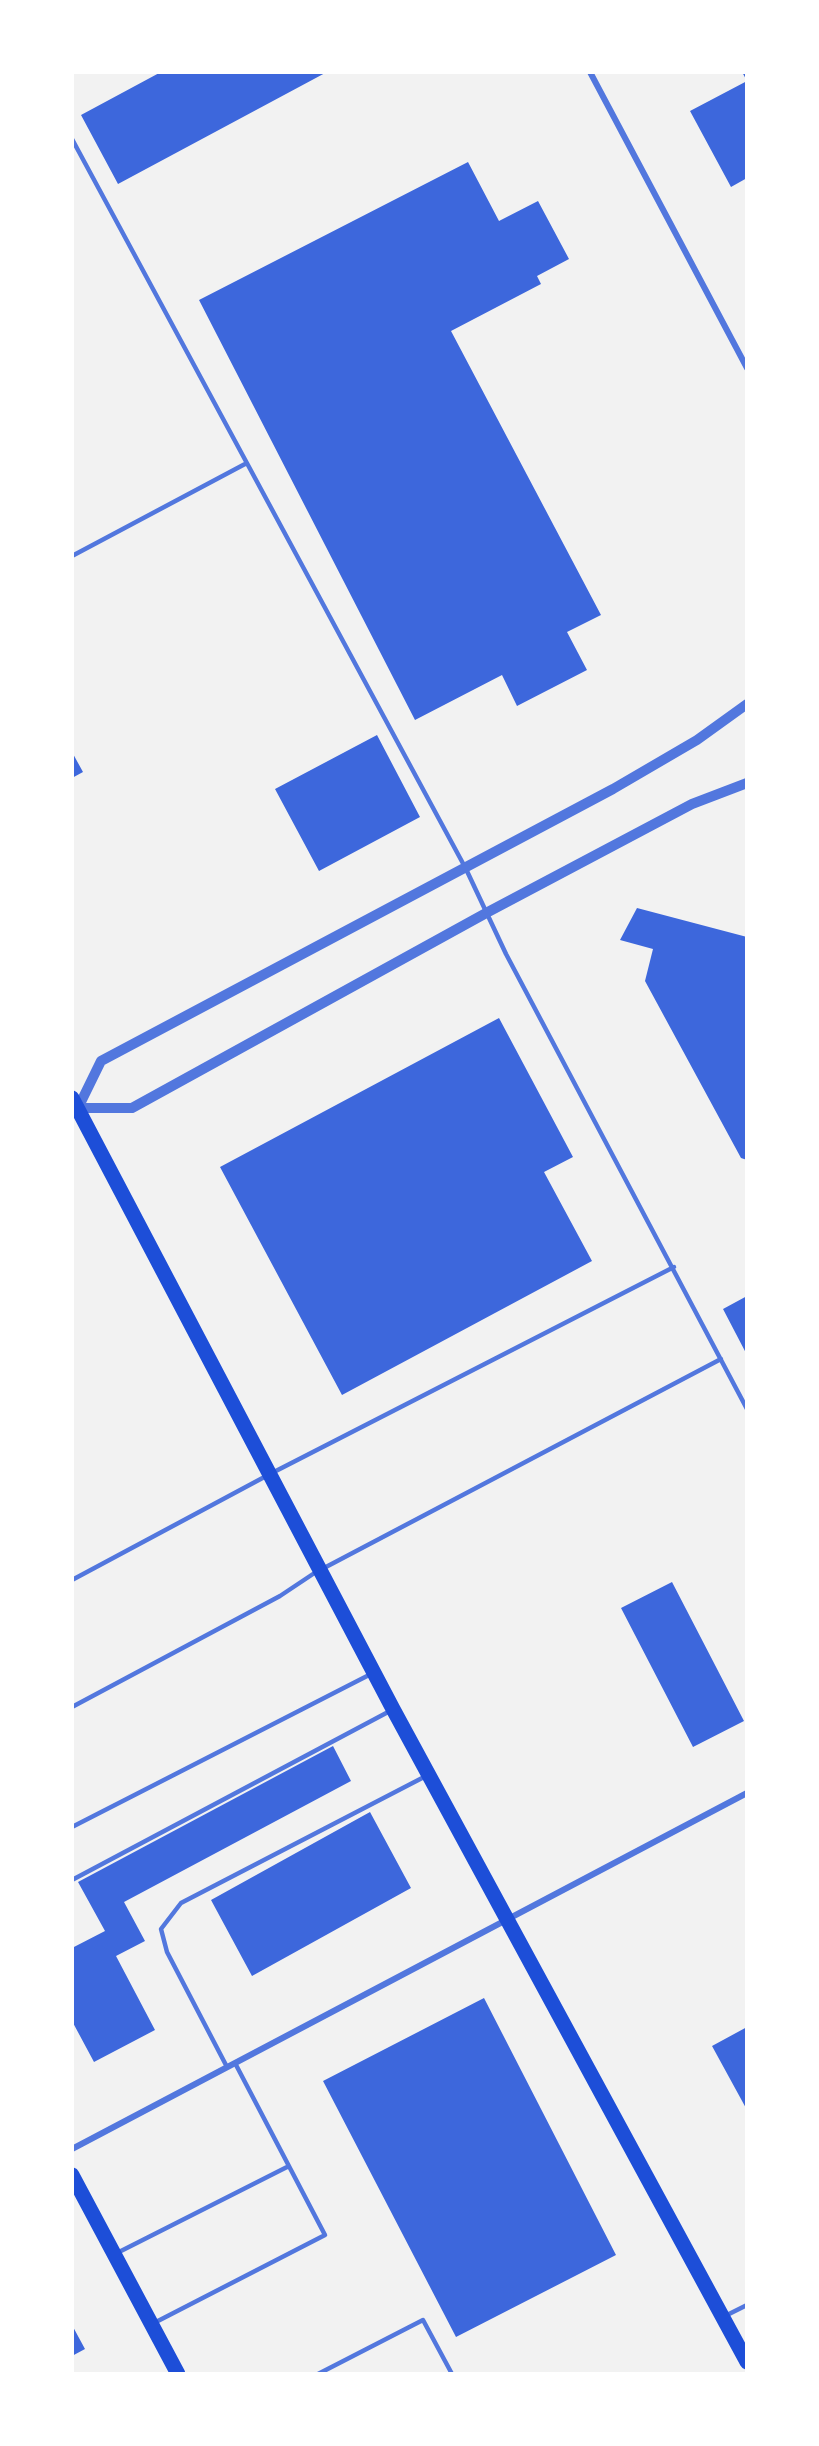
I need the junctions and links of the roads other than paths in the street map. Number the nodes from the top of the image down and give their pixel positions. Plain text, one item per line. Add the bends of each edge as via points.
1 (590, 72) edge
2 (72, 139) edge
3 (747, 368) edge
4 (245, 464) junction
5 (72, 556) edge
6 (747, 704) edge
7 (747, 783) edge
8 (466, 869) junction
9 (488, 912) junction
10 (74, 1106) edge
11 (674, 1267) junction
12 (721, 1359) junction
13 (747, 1409) edge
14 (270, 1474) junction
15 (320, 1570) junction
16 (72, 1580) edge
17 (374, 1673) junction
18 (72, 1707) edge
19 (393, 1709) junction
20 (429, 1774) junction
21 (747, 1792) edge
22 (72, 1827) edge
23 (72, 1880) edge
24 (508, 1918) junction
25 (235, 2063) junction
26 (227, 2067) junction
27 (72, 2149) edge
28 (289, 2166) junction
29 (72, 2175) edge
30 (113, 2255) junction
31 (747, 2305) edge
32 (723, 2318) junction
33 (152, 2325) junction
34 (747, 2362) edge
35 (178, 2374) edge
36 (318, 2374) edge
37 (452, 2374) edge

1 - 3 street
2 - 4 lane
4 - 5 lane
4 - 8 lane
6 - 8 street via 698,740
7 - 9 street via 692,804
8 - 9 lane
8 - 10 street via 101,1061
9 - 10 street via 132,1108
9 - 11 lane via 506,954
10 - 14 main road
11 - 12 lane
11 - 14 lane
12 - 13 lane
12 - 15 lane
14 - 15 main road
14 - 16 lane
15 - 17 main road
15 - 18 lane via 280,1596
17 - 19 main road
17 - 22 lane
19 - 20 main road
19 - 23 lane
20 - 24 main road
20 - 26 lane via 181,1903 161,1929 167,1952
21 - 24 street
24 - 25 street
24 - 32 main road
25 - 26 street
25 - 28 lane
26 - 27 street
28 - 30 lane
28 - 33 lane via 325,2235
29 - 30 main road
30 - 33 main road
31 - 32 lane
32 - 34 main road
33 - 35 main road
36 - 37 lane via 423,2320

